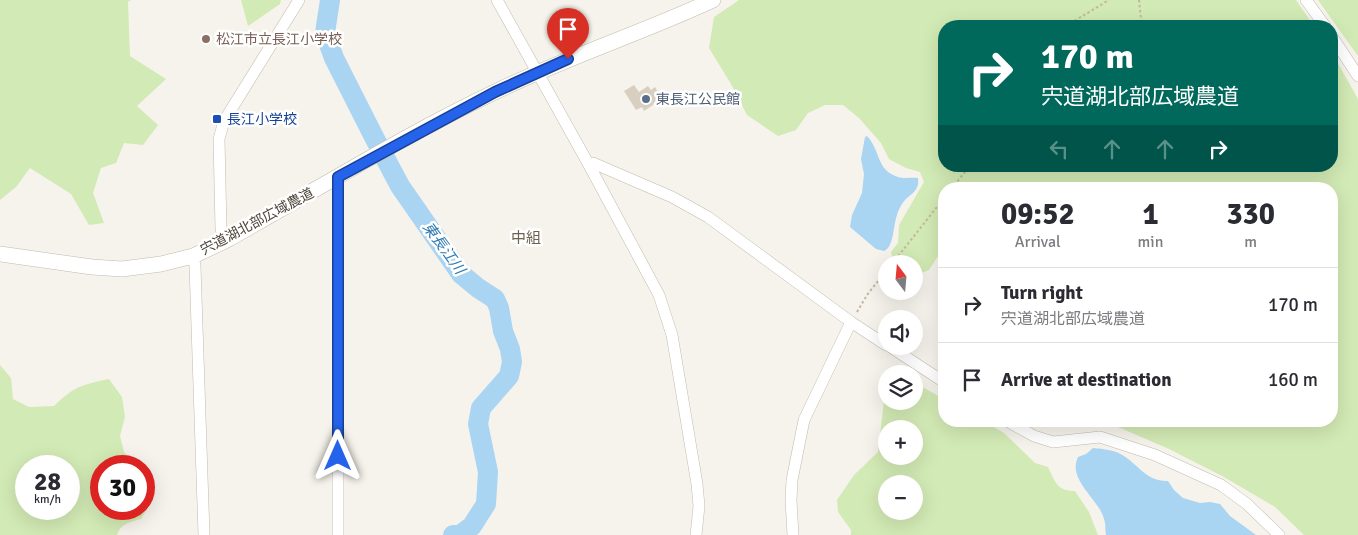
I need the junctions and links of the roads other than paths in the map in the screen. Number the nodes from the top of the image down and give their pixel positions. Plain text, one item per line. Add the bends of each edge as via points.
1 (299, 0) edge
2 (497, 0) edge
3 (713, 0) edge
4 (1306, 0) edge
5 (1321, 20) edge
6 (1338, 46) edge
7 (536, 72) junction
8 (1358, 76) edge
9 (589, 166) junction
10 (338, 177) junction
11 (225, 241) junction
12 (0, 254) edge
13 (193, 256) junction
14 (851, 322) junction
15 (878, 339) edge
16 (903, 355) edge
17 (938, 378) edge
18 (1018, 427) edge
19 (204, 535) edge
20 (338, 535) edge
21 (696, 535) edge
22 (793, 535) edge
23 (1279, 535) edge

1 - 11 street via 224,121 220,139 221,229
2 - 7 street
3 - 7 street, 宍道湖北部広域農道
4 - 5 street
6 - 8 street
7 - 9 street
7 - 10 street, 宍道湖北部広域農道
9 - 14 street via 593,163 672,197 708,218
9 - 21 street via 659,295 666,314 697,484
10 - 11 street, 宍道湖北部広域農道
10 - 20 street
11 - 13 street, 宍道湖北部広域農道
12 - 13 street, 宍道湖北部広域農道 via 122,268 161,264
13 - 19 street
14 - 15 street
14 - 22 street via 804,420 792,480
16 - 17 street
18 - 23 street via 1053,442 1100,437 1154,456 1221,485 1247,504

